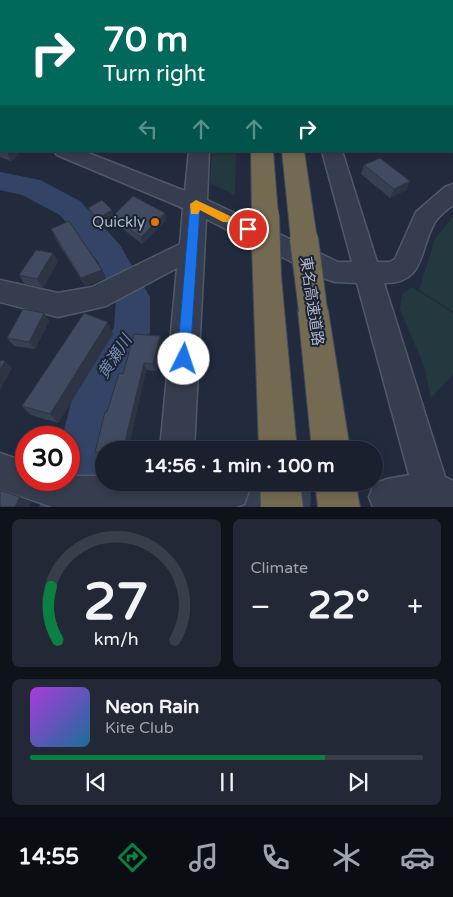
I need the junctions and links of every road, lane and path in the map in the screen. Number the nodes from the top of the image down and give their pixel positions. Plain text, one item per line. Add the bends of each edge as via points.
1 (66, 152) edge
2 (199, 152) edge
3 (262, 152) edge
4 (293, 152) edge
5 (332, 152) edge
6 (453, 192) edge
7 (196, 204) junction
8 (192, 250) junction
9 (368, 274) junction
10 (0, 291) edge
11 (178, 441) edge
12 (277, 441) edge
13 (330, 441) edge
14 (0, 471) edge
15 (15, 476) edge
16 (59, 491) edge
17 (230, 491) tunnel mouth
18 (281, 491) edge
19 (337, 491) edge
20 (173, 495) edge
21 (387, 497) tunnel mouth
22 (439, 499) edge
23 (282, 507) edge
24 (339, 507) edge

1 - 7 street
2 - 7 street
3 - 12 highway, bridge
4 - 13 highway, 東名高速道路, bridge
5 - 9 street
6 - 9 street via 424,218 405,266 394,273
7 - 8 street
7 - 9 street via 335,272
8 - 10 street via 96,298 58,305
8 - 11 street
9 - 22 street
14 - 15 street
16 - 20 street via 70,495
17 - 20 street
18 - 23 highway
19 - 24 highway
21 - 22 street

